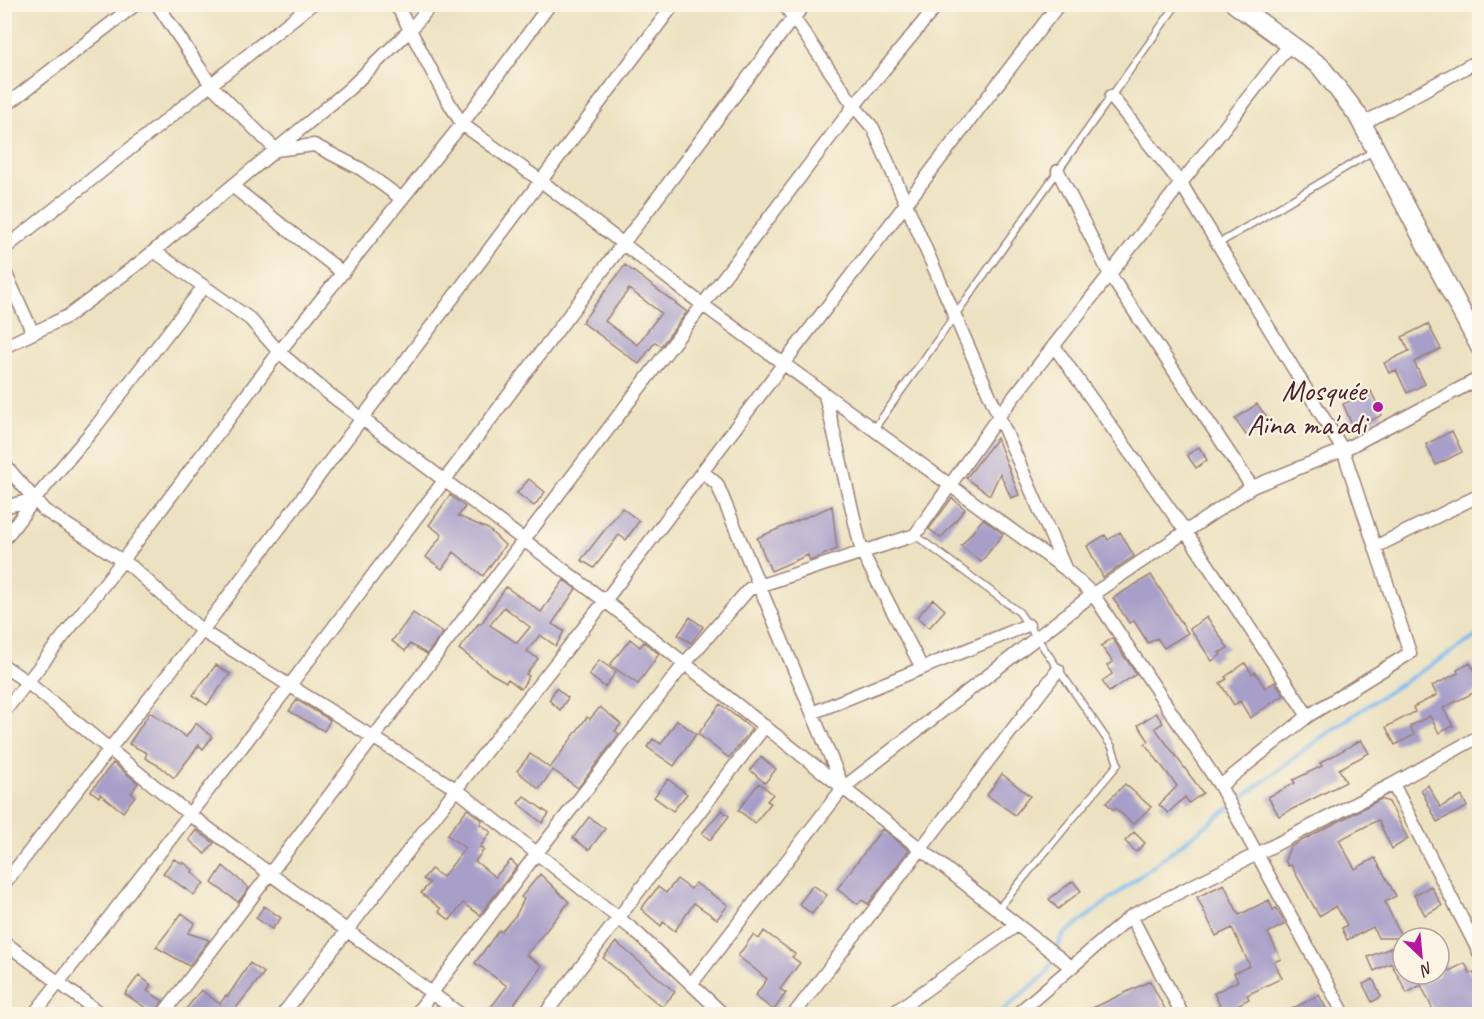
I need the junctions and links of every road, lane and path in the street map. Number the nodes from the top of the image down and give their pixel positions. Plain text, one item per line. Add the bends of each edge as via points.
1 (136, 4) edge
2 (157, 4) edge
3 (312, 4) edge
4 (394, 4) edge
5 (432, 4) edge
6 (550, 4) edge
7 (674, 4) edge
8 (784, 4) edge
9 (806, 4) edge
10 (938, 4) edge
11 (1059, 4) edge
12 (1177, 4) edge
13 (1235, 4) edge
14 (793, 18) junction
15 (410, 30) junction
16 (1290, 44) junction
17 (1479, 63) edge
18 (211, 85) junction
19 (1112, 96) junction
20 (854, 106) junction
21 (4, 107) edge
22 (462, 124) junction
23 (1362, 124) junction
24 (276, 150) junction
25 (1376, 150) junction
26 (1058, 171) junction
27 (541, 181) junction
28 (1182, 185) junction
29 (232, 186) junction
30 (402, 199) junction
31 (906, 204) junction
32 (623, 243) junction
33 (1218, 244) junction
34 (4, 249) edge
35 (154, 251) junction
36 (4, 270) edge
37 (343, 273) junction
38 (1110, 275) junction
39 (204, 286) junction
40 (703, 305) junction
41 (954, 315) junction
42 (33, 333) junction
43 (1054, 346) junction
44 (1479, 347) edge
45 (4, 348) edge
46 (279, 352) junction
47 (784, 363) junction
48 (1479, 378) edge
49 (825, 395) junction
50 (998, 417) junction
51 (362, 418) junction
52 (873, 430) junction
53 (1343, 450) junction
54 (4, 464) edge
55 (703, 472) junction
56 (444, 481) junction
57 (950, 484) junction
58 (1252, 487) junction
59 (1479, 495) edge
60 (35, 500) junction
61 (4, 507) edge
62 (1186, 532) junction
63 (915, 536) junction
64 (4, 540) edge
65 (523, 541) junction
66 (1375, 547) junction
67 (862, 552) junction
68 (123, 560) junction
69 (1065, 569) junction
70 (759, 586) junction
71 (1093, 594) junction
72 (605, 601) junction
73 (1028, 625) junction
74 (202, 631) junction
75 (1036, 638) junction
76 (685, 663) junction
77 (4, 666) edge
78 (922, 668) junction
79 (1058, 669) junction
80 (27, 682) junction
81 (290, 685) junction
82 (4, 712) edge
83 (812, 713) junction
84 (1308, 716) junction
85 (765, 726) junction
86 (374, 736) junction
87 (1479, 736) edge
88 (110, 748) junction
89 (1393, 784) junction
90 (1220, 786) junction
91 (843, 788) junction
92 (456, 789) junction
93 (189, 814) junction
94 (921, 849) junction
95 (537, 853) junction
96 (1257, 854) junction
97 (270, 873) junction
98 (4, 884) edge
99 (998, 910) junction
100 (1131, 916) junction
101 (619, 918) junction
102 (1017, 925) junction
103 (347, 932) junction
104 (4, 942) edge
105 (1479, 954) edge
106 (1071, 967) junction
107 (58, 982) junction
108 (692, 983) junction
109 (432, 994) junction
110 (1024, 1012) edge
111 (34, 1014) edge
112 (101, 1014) edge
113 (163, 1014) edge
114 (284, 1014) edge
115 (416, 1014) edge
116 (460, 1014) edge
117 (545, 1014) edge
118 (723, 1014) edge
119 (794, 1014) edge
120 (892, 1014) edge
121 (1182, 1014) edge
122 (1344, 1014) edge

1 - 21 street
2 - 18 street
3 - 18 street
4 - 15 street
5 - 15 street
6 - 22 street
7 - 27 street
8 - 14 street
9 - 14 street
10 - 20 street
11 - 31 street
12 - 19 lane
13 - 16 street
14 - 20 street
14 - 32 street
15 - 22 street
15 - 24 street via 349,89
16 - 23 street via 1320,66
16 - 28 street
17 - 23 street
18 - 24 street
18 - 34 street
19 - 26 lane
19 - 28 street
20 - 31 street via 873,128
20 - 40 street
22 - 27 street
22 - 30 street
23 - 25 street
24 - 29 street
24 - 30 street via 314,145 361,169
25 - 33 lane
25 - 44 street
26 - 38 street
26 - 41 lane
27 - 32 street
27 - 51 street
28 - 33 street
28 - 38 street
29 - 35 street
29 - 37 street
30 - 37 street
31 - 41 street
31 - 47 street
32 - 40 street
32 - 56 street
33 - 53 street
35 - 39 street
35 - 42 street via 68,316
36 - 42 street
37 - 46 street
38 - 43 street
38 - 58 street
39 - 46 street via 250,319
39 - 60 street
40 - 47 street
40 - 65 street
41 - 50 street
41 - 52 lane
42 - 45 street
43 - 50 street
43 - 62 street
46 - 51 street
46 - 68 street
47 - 49 street
47 - 55 street
48 - 53 street
49 - 52 street
49 - 67 street
50 - 57 street
50 - 69 street
51 - 56 street
51 - 74 street
52 - 57 street
53 - 58 street
53 - 66 street
54 - 60 street
55 - 70 street via 717,484
55 - 72 street
56 - 65 street
56 - 81 street
57 - 63 street
57 - 69 street
58 - 62 street
59 - 66 street
60 - 61 street
60 - 64 street
60 - 68 street via 44,510
62 - 71 street
62 - 84 street
63 - 67 street
63 - 73 lane via 1019,612
65 - 72 street
65 - 86 street
66 - 84 street via 1410,652
67 - 70 street
67 - 78 street
68 - 74 street
68 - 80 street
69 - 71 street
70 - 76 street via 749,589
70 - 83 street
71 - 75 street
71 - 90 street
72 - 76 street
72 - 92 street
73 - 75 lane
73 - 78 street
74 - 81 street
74 - 88 street
75 - 79 lane
75 - 91 street
76 - 85 street
76 - 95 street
77 - 80 street
78 - 83 street
79 - 94 street
79 - 99 lane via 1112,747 1118,764
80 - 82 street
80 - 88 street
81 - 86 street
81 - 93 street
83 - 91 street
84 - 90 street
85 - 91 street
85 - 101 street
86 - 92 street
86 - 97 street
87 - 89 street
88 - 93 street
88 - 98 street
89 - 96 street
89 - 105 street
90 - 96 street
91 - 94 street
91 - 108 street
92 - 95 street
92 - 103 street
93 - 97 street
93 - 107 street
94 - 99 street
94 - 119 street
95 - 101 street
95 - 109 street
96 - 100 street
96 - 122 street
97 - 103 street
97 - 113 street
99 - 102 street
100 - 106 street
100 - 121 street
101 - 108 street
101 - 117 street
102 - 106 street
102 - 120 street
103 - 109 street
103 - 114 street
104 - 107 street
106 - 110 street
107 - 111 street
107 - 112 street
108 - 118 street
109 - 115 street
109 - 116 street

